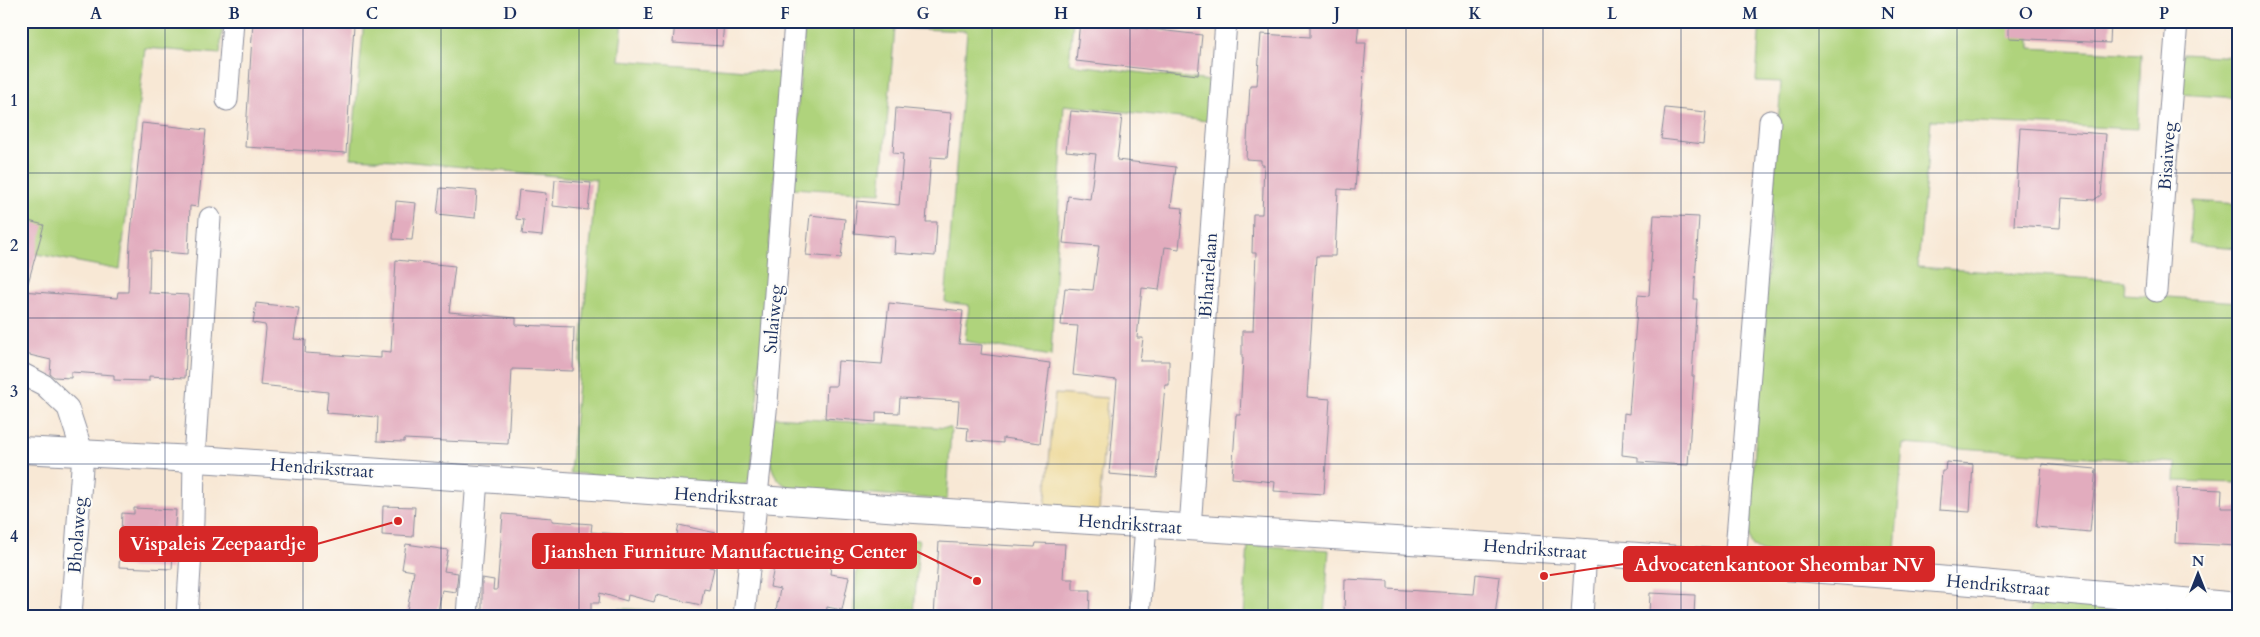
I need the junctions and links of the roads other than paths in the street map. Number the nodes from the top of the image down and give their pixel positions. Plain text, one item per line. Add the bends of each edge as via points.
1 (233, 21) edge
2 (796, 21) edge
3 (1226, 21) edge
4 (2176, 21) edge
5 (227, 100) dead end
6 (1770, 121) dead end
7 (210, 218) dead end
8 (2156, 291) dead end
9 (21, 373) edge
10 (21, 450) edge
11 (83, 454) junction
12 (194, 459) junction
13 (477, 479) junction
14 (756, 499) junction
15 (1146, 525) junction
16 (1190, 528) junction
17 (1586, 552) junction
18 (1735, 563) junction
19 (2239, 606) edge
20 (71, 616) edge
21 (187, 616) edge
22 (466, 616) edge
23 (744, 616) edge
24 (1139, 616) edge
25 (1582, 616) edge

1 - 5 street
2 - 14 street, Sulaiweg
3 - 16 street, Biharielaan
4 - 8 street, Bisaiweg
6 - 18 street
7 - 12 street
9 - 11 street via 44,385 68,408
10 - 11 street, Hendrikstraat
11 - 12 street, Hendrikstraat
11 - 20 street, Bholaweg
12 - 13 street, Hendrikstraat
12 - 21 street
13 - 14 street, Hendrikstraat
13 - 22 street
14 - 15 street, Hendrikstraat
14 - 23 street, Sulaiweg
15 - 16 street, Hendrikstraat
15 - 24 street
16 - 17 street, Hendrikstraat
17 - 18 street, Hendrikstraat
17 - 25 street
18 - 19 street, Hendrikstraat

